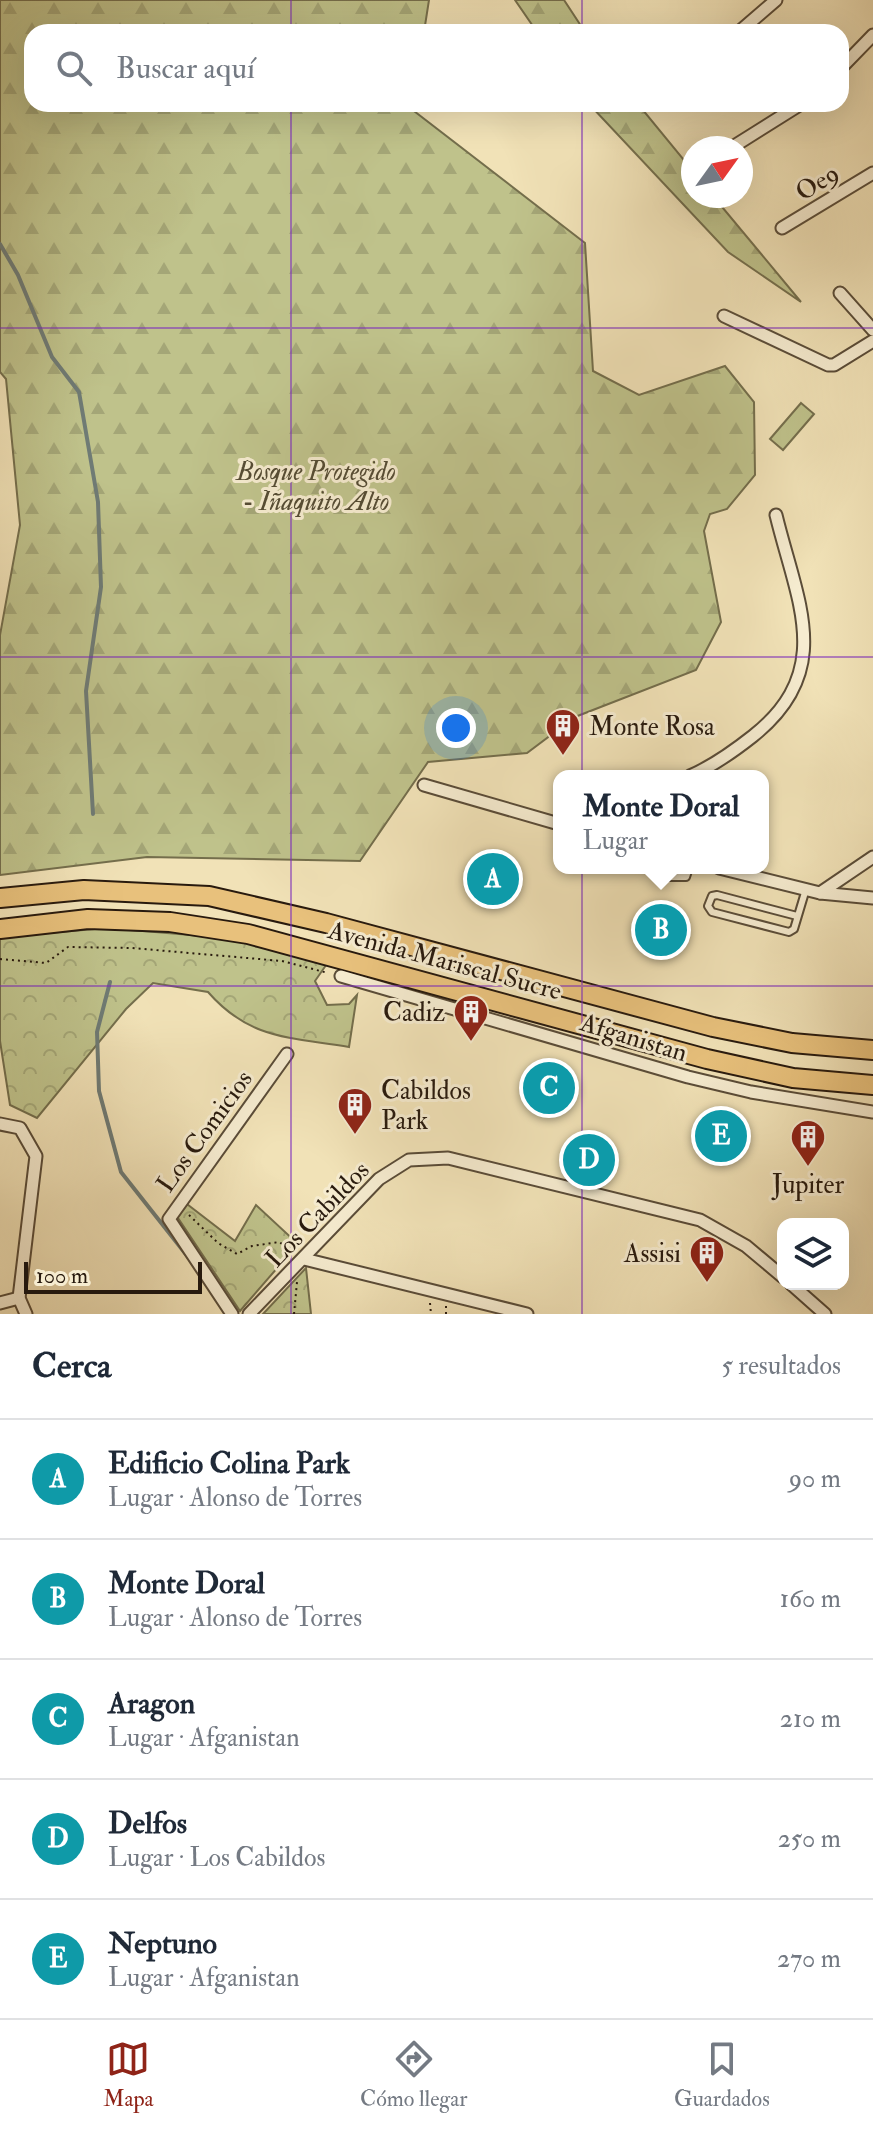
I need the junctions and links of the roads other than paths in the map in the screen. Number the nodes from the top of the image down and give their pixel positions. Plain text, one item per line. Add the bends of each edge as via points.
1 (776, 0) edge
2 (748, 24) edge
3 (873, 35) edge
4 (849, 60) edge
5 (788, 112) edge
6 (750, 136) edge
7 (873, 173) edge
8 (782, 228) dead end
9 (840, 293) dead end
10 (724, 316) dead end
11 (873, 330) edge
12 (873, 341) edge
13 (776, 515) dead end
14 (701, 770) edge
15 (424, 785) dead end
16 (553, 815) edge
17 (540, 818) junction
18 (553, 822) edge
19 (873, 857) edge
20 (665, 874) edge
21 (687, 874) edge
22 (744, 874) edge
23 (806, 889) junction
24 (820, 893) junction
25 (0, 898) edge
26 (873, 898) edge
27 (797, 916) junction
28 (0, 929) edge
29 (341, 976) road end
30 (873, 1050) edge
31 (287, 1054) dead end
32 (873, 1085) edge
33 (873, 1112) edge
34 (0, 1124) edge
35 (304, 1259) junction
36 (777, 1272) edge
37 (798, 1290) edge
38 (19, 1298) junction
39 (0, 1303) edge
40 (26, 1314) edge
41 (232, 1314) edge
42 (249, 1314) edge
43 (527, 1314) edge
44 (825, 1314) edge

1 - 2 street
3 - 4 street
5 - 6 street
7 - 8 street, Oe9
9 - 11 street
10 - 12 street via 828,365
13 - 14 street via 804,633 801,676 773,719
15 - 17 street
16 - 17 street
17 - 18 street
19 - 24 street
20 - 21 lane via 681,880
22 - 23 street
23 - 24 street
23 - 27 lane
24 - 26 street
25 - 30 main road, Avenida Mariscal Sucre via 84,890 209,896 713,1027 792,1043
27 - 27 lane via 717,895 708,906 712,912 789,932
28 - 32 main road, Avenida Mariscal Sucre via 88,919 170,922 248,934 707,1059 793,1078
29 - 33 street, Afganistan via 688,1077
31 - 41 street, Los Comicios via 169,1219
34 - 38 street via 20,1128 36,1156
35 - 36 street, Los Cabildos via 396,1166 448,1158 700,1220 746,1246
35 - 42 street, Los Cabildos
35 - 43 street
37 - 44 street
38 - 39 street
38 - 40 street

